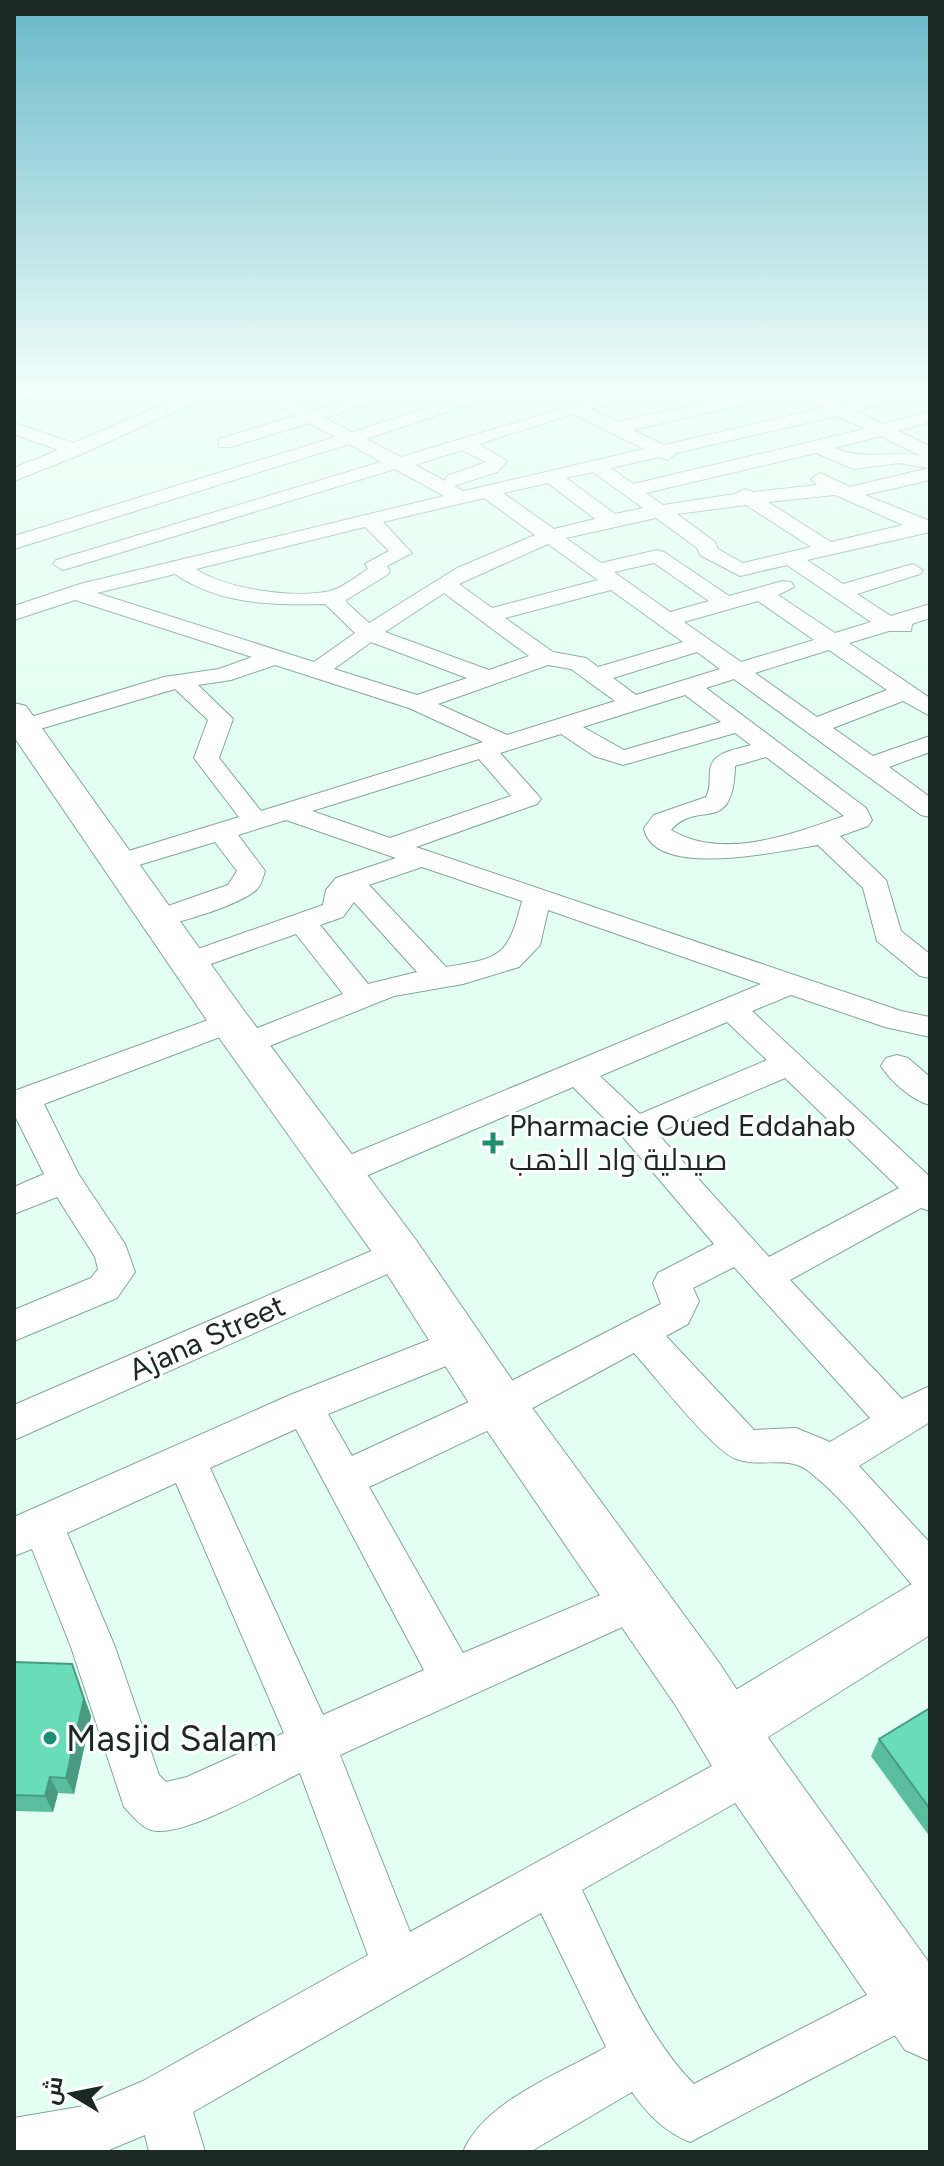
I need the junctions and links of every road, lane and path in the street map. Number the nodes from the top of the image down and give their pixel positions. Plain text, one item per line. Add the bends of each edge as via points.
1 (301, 493) edge
2 (455, 493) edge
3 (480, 493) edge
4 (490, 493) edge
5 (574, 493) edge
6 (636, 493) edge
7 (741, 493) edge
8 (824, 493) edge
9 (844, 493) edge
10 (174, 494) joint
11 (463, 498) junction
12 (749, 498) junction
13 (664, 512) junction
14 (215, 520) junction
15 (371, 521) junction
16 (614, 523) junction
17 (927, 527) edge
18 (551, 536) junction
19 (23, 539) edge
20 (867, 541) junction
21 (828, 549) junction
22 (246, 550) junction
23 (707, 551) junction
24 (930, 553) edge
25 (790, 558) junction
26 (668, 563) junction
27 (63, 564) junction
28 (179, 567) junction
29 (914, 570) edge
30 (606, 576) junction
31 (817, 577) junction
32 (445, 584) junction
33 (82, 591) junction
34 (840, 592) junction
35 (761, 593) junction
36 (335, 597) junction
37 (726, 603) junction
38 (930, 611) edge
39 (14, 613) edge
40 (491, 615) junction
41 (667, 620) junction
42 (888, 624) junction
43 (930, 630) edge
44 (369, 634) junction
45 (833, 641) junction
46 (700, 644) junction
47 (275, 657) junction
48 (546, 658) junction
49 (318, 670) junction
50 (739, 671) junction
51 (597, 675) junction
52 (489, 678) junction
53 (180, 681) junction
54 (688, 686) junction
55 (905, 692) junction
56 (417, 703) junction
57 (632, 703) junction
58 (930, 709) edge
59 (18, 720) edge
60 (741, 724) junction
61 (564, 725) junction
62 (815, 726) junction
63 (930, 743) edge
64 (494, 746) junction
65 (771, 747) junction
66 (872, 765) junction
67 (930, 809) edge
68 (286, 811) junction
69 (255, 821) junction
70 (221, 831) junction
71 (825, 836) junction
72 (389, 847) junction
73 (421, 858) junction
74 (119, 863) junction
75 (351, 882) junction
76 (537, 897) junction
77 (158, 919) junction
78 (302, 922) junction
79 (188, 963) junction
80 (930, 969) edge
81 (438, 977) junction
82 (789, 984) junction
83 (362, 997) junction
84 (731, 1008) junction
85 (930, 1027) edge
86 (238, 1033) junction
87 (787, 1064) junction
88 (897, 1066) dead end
89 (578, 1073) junction
90 (930, 1094) edge
91 (20, 1101) edge
92 (635, 1129) junction
93 (340, 1173) junction
94 (64, 1180) junction
95 (926, 1194) edge
96 (14, 1201) edge
97 (738, 1248) junction
98 (399, 1253) junction
99 (767, 1275) junction
100 (14, 1326) edge
101 (638, 1332) junction
102 (460, 1344) junction
103 (500, 1406) junction
104 (304, 1407) junction
105 (914, 1412) edge
106 (14, 1423) edge
107 (186, 1460) junction
108 (829, 1464) junction
109 (343, 1480) junction
110 (29, 1531) edge
111 (930, 1574) edge
112 (636, 1600) junction
113 (930, 1604) edge
114 (453, 1679) junction
115 (313, 1745) junction
116 (737, 1749) junction
117 (551, 1881) junction
118 (398, 1967) junction
119 (921, 2012) edge
120 (641, 2057) junction
121 (162, 2100) junction
122 (14, 2145) edge
123 (177, 2152) edge
124 (491, 2152) edge

1 - 14 street
2 - 11 street
3 - 11 street
4 - 18 street
5 - 16 street
6 - 13 street
7 - 12 street
8 - 12 street
9 - 17 street
10 - 14 street
10 - 19 street
11 - 15 street
12 - 13 street
12 - 21 street
13 - 16 street
13 - 23 street via 708,546
14 - 22 street
14 - 27 street
15 - 22 street
15 - 36 street via 402,553 375,564 378,573
16 - 18 street
17 - 20 street
18 - 30 street
18 - 32 street via 488,560
19 - 27 street
20 - 21 street
20 - 29 street
21 - 25 street
22 - 28 street
23 - 25 street via 740,570
23 - 26 street
24 - 29 street
25 - 31 street
26 - 30 street via 651,556
26 - 37 street
27 - 33 street
28 - 33 street
28 - 36 street via 208,587 232,594
29 - 34 street
30 - 40 street
30 - 41 street
31 - 34 street
31 - 35 street
32 - 40 street
32 - 44 street
33 - 39 street
33 - 47 street
34 - 42 street
35 - 37 street
35 - 45 street
36 - 44 street via 336,605
37 - 41 street
38 - 42 street
40 - 48 street
41 - 46 street
42 - 43 street
42 - 45 street
44 - 49 street
44 - 52 street
45 - 50 street
45 - 55 street
46 - 50 street
46 - 51 street
47 - 49 street
47 - 53 street via 216,677
48 - 51 street via 578,663
48 - 52 street
49 - 56 street
50 - 54 street
50 - 62 street
51 - 57 street
52 - 56 street
53 - 59 street
53 - 69 street via 221,719 206,758
54 - 57 street
54 - 60 street
55 - 58 street
55 - 62 street
56 - 64 street
57 - 61 street
59 - 74 main road
60 - 61 street via 623,758
60 - 65 street
61 - 64 street
62 - 66 street
63 - 66 street
64 - 68 street
64 - 72 street via 528,799
65 - 71 street via 859,816
65 - 71 street via 726,761 716,802 663,821 658,834 679,847 719,852
66 - 67 street
68 - 69 street
68 - 72 street
69 - 70 street
70 - 74 street
70 - 77 street via 251,871 247,884
71 - 80 street via 876,886 887,935
72 - 73 street
73 - 75 street
73 - 76 street
74 - 77 main road
75 - 78 street via 341,888 336,909
75 - 81 street
76 - 81 street via 518,954
76 - 82 street
77 - 79 main road
78 - 79 street
78 - 83 street
79 - 86 main road
81 - 83 street
82 - 84 street
82 - 85 street
83 - 86 street
84 - 87 street
84 - 89 street
86 - 91 street
86 - 93 main road
87 - 92 street
87 - 95 street
88 - 90 street
89 - 92 street
89 - 93 street
91 - 94 street
92 - 97 street
93 - 98 main road
94 - 96 street
94 - 100 street via 112,1254 116,1277 104,1288
95 - 99 street
97 - 99 street
97 - 101 street via 671,1283 681,1301 679,1310
98 - 102 main road
98 - 106 street, Ajana Street
99 - 105 street
101 - 103 street
101 - 108 street via 740,1442 763,1450 797,1445
102 - 103 main road
102 - 104 street
103 - 109 street
103 - 112 main road
104 - 107 street
104 - 109 street
105 - 108 street
107 - 110 street
107 - 115 street
108 - 111 street
109 - 114 street
110 - 115 street via 93,1647 141,1790 152,1804 177,1805
112 - 114 street
112 - 116 main road
113 - 116 street
114 - 115 street
115 - 118 street
116 - 117 street
116 - 119 main road
117 - 118 street
117 - 120 street
118 - 121 street
119 - 120 street via 694,2115 678,2106
120 - 124 street via 513,2130
121 - 122 street via 84,2133
121 - 123 street

